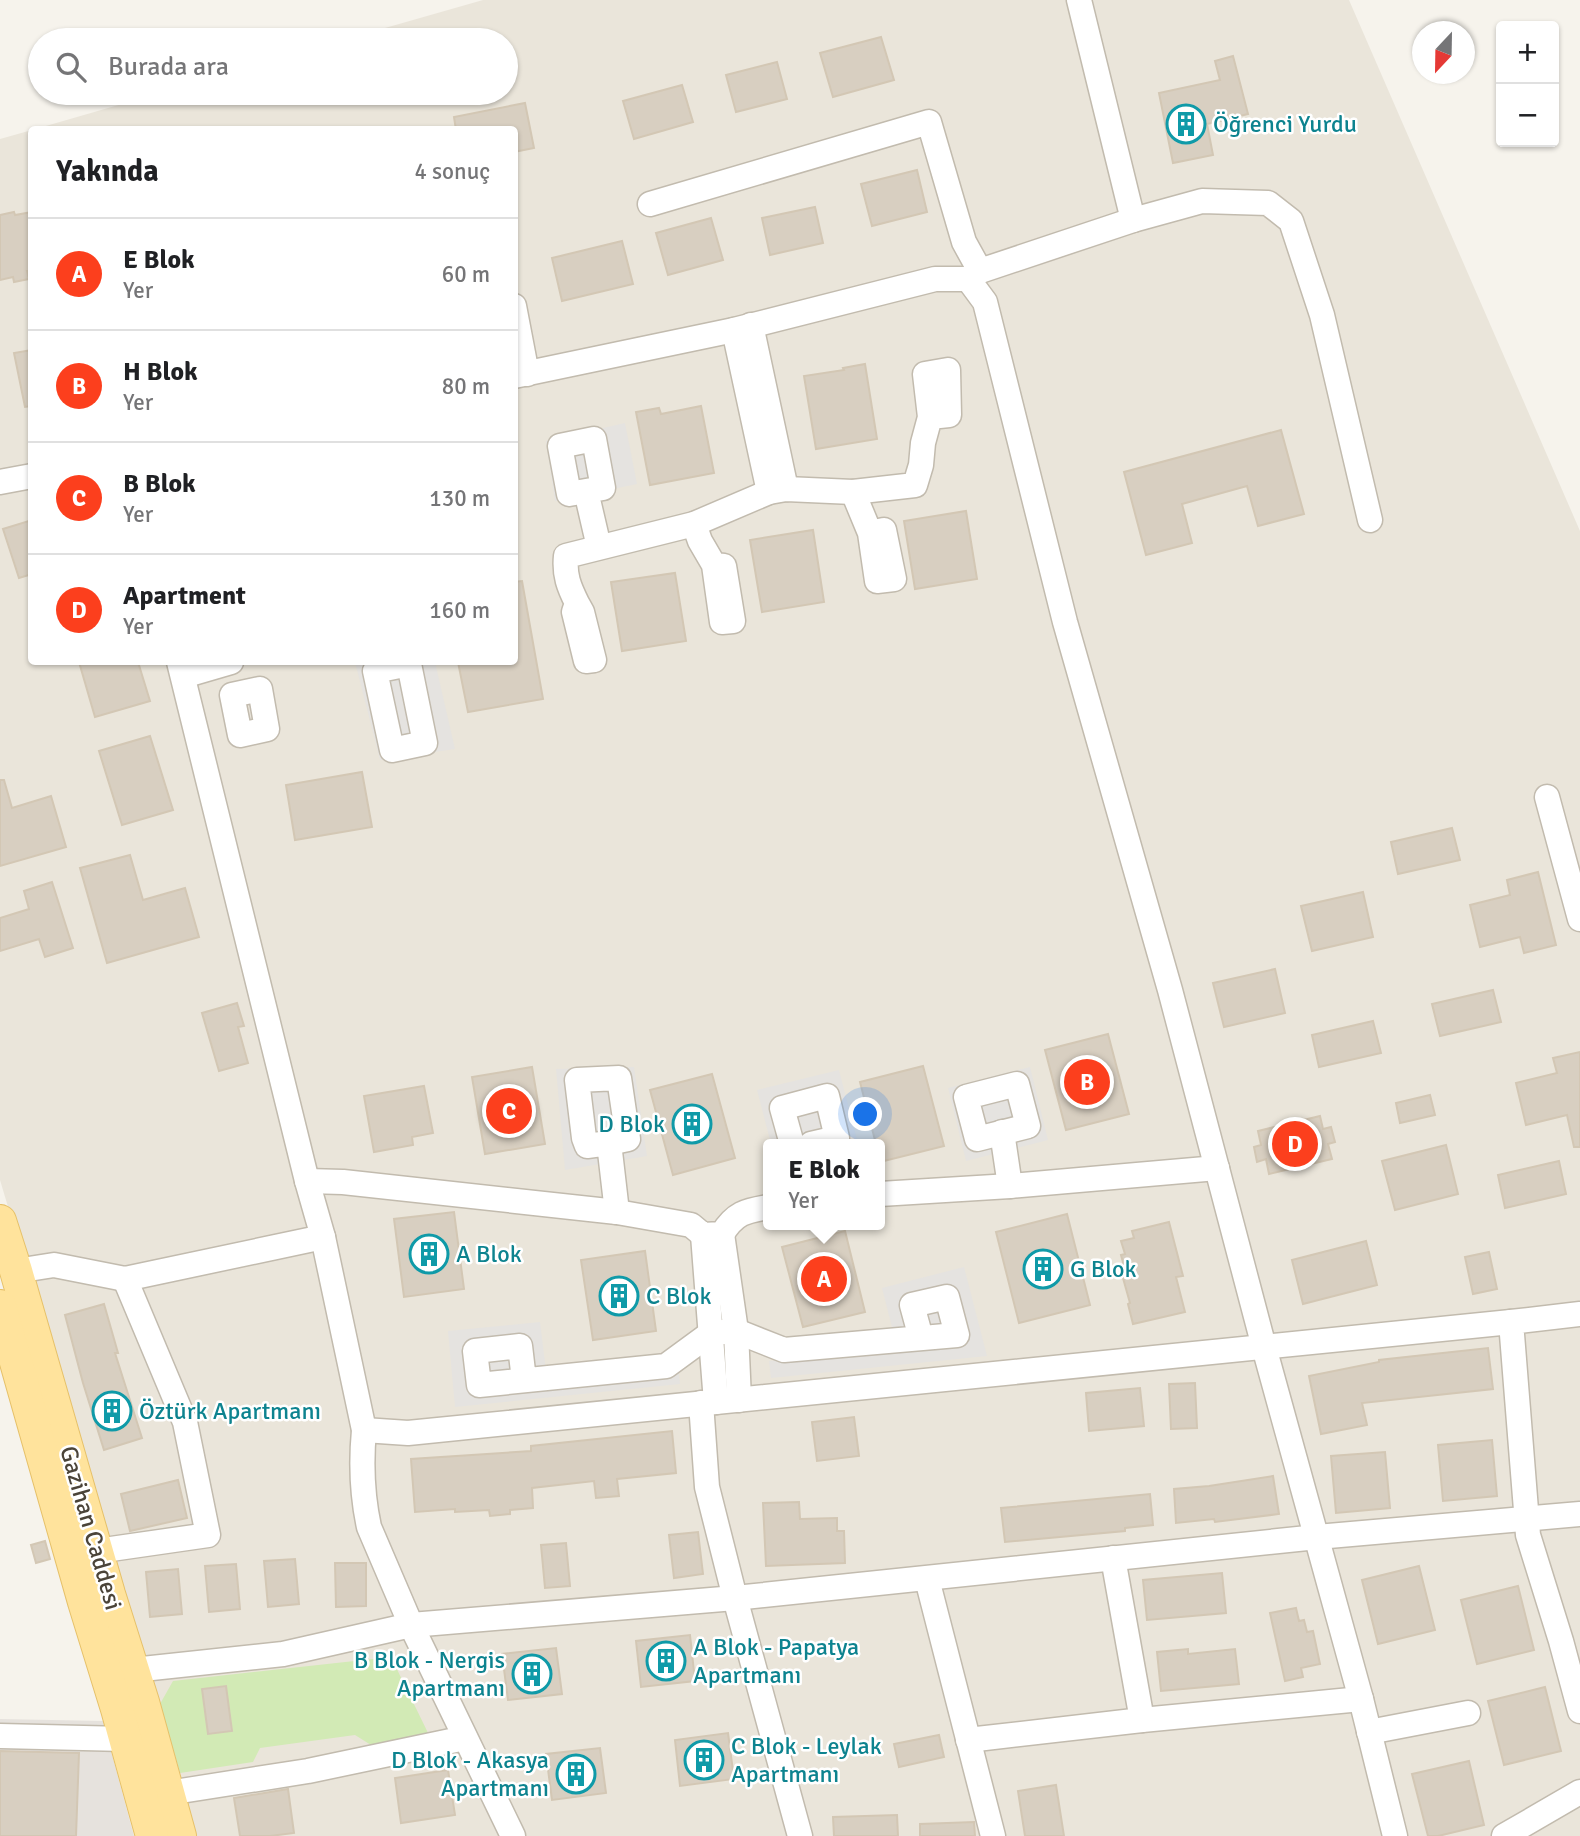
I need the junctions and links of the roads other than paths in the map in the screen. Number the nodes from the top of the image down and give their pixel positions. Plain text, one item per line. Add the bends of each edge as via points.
1 (1079, 0) edge
2 (650, 204) dead end
3 (1133, 220) junction
4 (974, 275) junction
5 (742, 328) junction
6 (518, 345) edge
7 (521, 375) edge
8 (930, 417) dead end
9 (28, 477) edge
10 (0, 482) edge
11 (778, 490) junction
12 (586, 491) dead end
13 (853, 492) junction
14 (1370, 520) dead end
15 (694, 524) junction
16 (870, 533) dead end
17 (599, 547) junction
18 (714, 565) dead end
19 (577, 603) dead end
20 (210, 665) edge
21 (240, 665) edge
22 (181, 669) edge
23 (246, 692) dead end
24 (1547, 797) dead end
25 (1580, 919) edge
26 (1002, 1132) dead end
27 (791, 1139) edge
28 (833, 1139) edge
29 (609, 1143) dead end
30 (1217, 1168) junction
31 (307, 1181) junction
32 (1010, 1186) junction
33 (885, 1194) edge
34 (763, 1208) edge
35 (617, 1212) junction
36 (0, 1221) edge
37 (712, 1234) junction
38 (323, 1237) junction
39 (16, 1271) junction
40 (125, 1279) junction
41 (0, 1306) edge
42 (1580, 1314) edge
43 (1511, 1322) junction
44 (736, 1331) junction
45 (711, 1333) junction
46 (920, 1338) dead end
47 (1264, 1347) junction
48 (524, 1380) dead end
49 (719, 1402) junction
50 (364, 1430) junction
51 (1580, 1514) edge
52 (1527, 1518) junction
53 (1317, 1537) junction
54 (97, 1551) junction
55 (1113, 1558) junction
56 (927, 1579) junction
57 (735, 1598) junction
58 (411, 1625) junction
59 (1571, 1639) edge
60 (133, 1670) junction
61 (1361, 1699) junction
62 (1580, 1711) edge
63 (1468, 1713) dead end
64 (1142, 1720) junction
65 (1369, 1732) junction
66 (0, 1736) edge
67 (465, 1738) junction
68 (125, 1739) junction
69 (968, 1740) junction
70 (1580, 1792) edge
71 (168, 1793) junction
72 (152, 1836) edge
73 (180, 1836) edge
74 (513, 1836) edge
75 (800, 1836) edge
76 (993, 1836) edge
77 (1395, 1836) edge
78 (1504, 1836) edge

1 - 3 street
2 - 4 street via 929,122
3 - 4 street
3 - 14 street via 1202,201 1268,203 1291,221 1322,315
4 - 5 street via 934,279
4 - 30 street via 985,302 1065,622
5 - 7 street
5 - 11 street
6 - 7 street
8 - 13 street via 915,485
9 - 10 street
11 - 13 street
11 - 15 street
12 - 17 street
13 - 16 street
15 - 17 street
15 - 18 street
17 - 19 street via 566,556 567,582
20 - 22 street
21 - 23 street
22 - 31 street
24 - 25 street
26 - 32 street
27 - 28 street via 782,1108 827,1096 837,1138
29 - 35 street
30 - 32 street
30 - 47 street
31 - 35 street
31 - 38 street
32 - 33 street
34 - 37 street via 745,1211
35 - 37 street via 691,1225
36 - 39 main road, Gazihan Caddesi
37 - 44 street
37 - 45 street
38 - 40 street
38 - 50 street
39 - 40 street via 54,1265
39 - 54 main road, Gazihan Caddesi
40 - 54 street via 185,1422 208,1535
41 - 68 main road, Gazihan Caddesi
42 - 43 street
43 - 47 street
43 - 52 street
44 - 45 street
44 - 46 street via 784,1350
44 - 49 street
45 - 48 street via 666,1366
45 - 49 street
47 - 49 street
47 - 53 street
49 - 50 street via 408,1433
49 - 57 street via 707,1487
50 - 58 street via 361,1456 369,1527
51 - 52 street
52 - 53 street
52 - 59 street via 1528,1535
53 - 55 street
53 - 61 street
54 - 60 main road, Gazihan Caddesi
55 - 56 street
55 - 64 street
56 - 57 street
56 - 69 street
57 - 58 street
57 - 75 street
58 - 60 street via 283,1654
58 - 67 street
59 - 62 street
60 - 71 main road, Gazihan Caddesi
61 - 64 street
61 - 65 street
63 - 65 street
64 - 69 street
65 - 77 street
66 - 68 street
67 - 71 street via 308,1771
67 - 74 street
68 - 72 main road, Gazihan Caddesi
69 - 76 street
70 - 78 street
71 - 73 main road, Gazihan Caddesi

